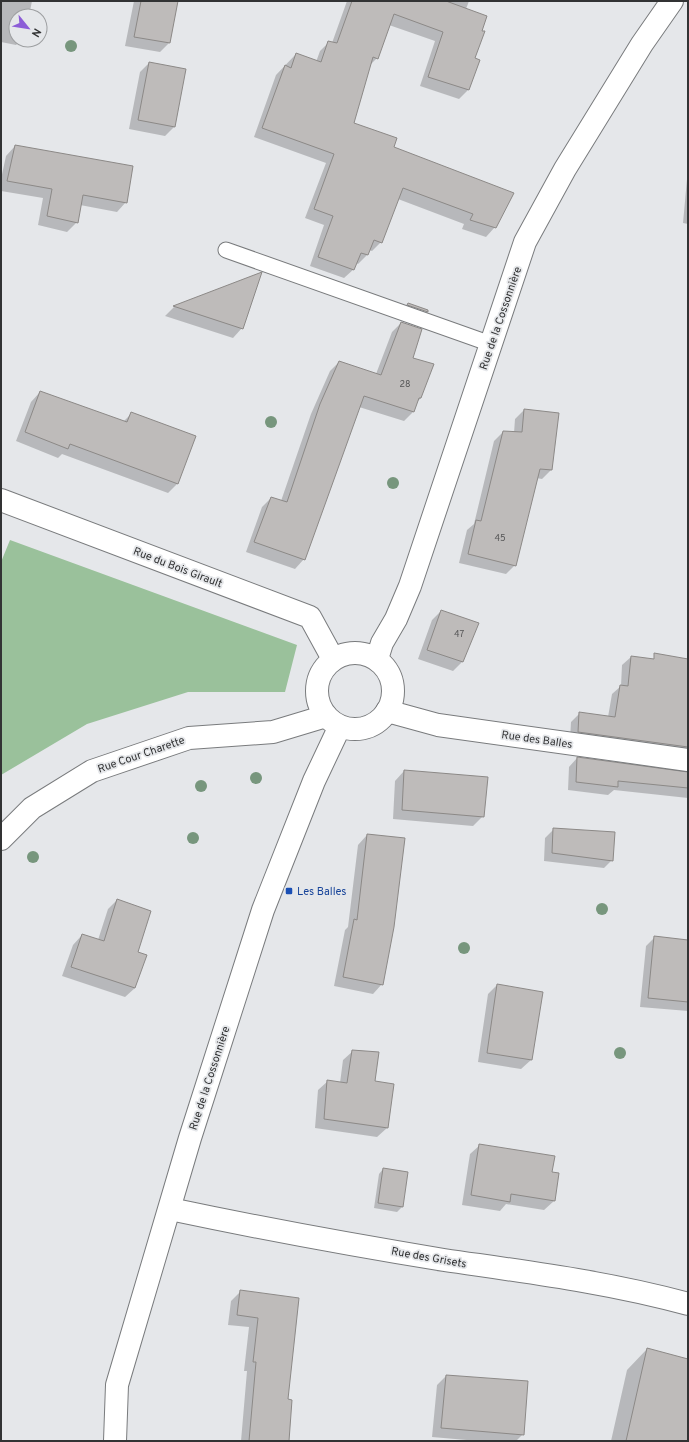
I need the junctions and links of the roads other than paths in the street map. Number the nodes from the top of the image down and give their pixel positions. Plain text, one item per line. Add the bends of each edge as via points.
1 (672, 1) edge
2 (226, 250) dead end
3 (491, 344) junction
4 (1, 500) edge
5 (333, 659) junction
6 (377, 659) junction
7 (387, 711) junction
8 (333, 721) junction
9 (688, 760) edge
10 (1, 839) edge
11 (170, 1209) junction
12 (688, 1304) edge
13 (114, 1441) edge

1 - 3 street, Rue de la Cossonnière via 642,44 565,169 525,242
2 - 3 lane
3 - 6 street, Rue de la Cossonnière via 410,586 382,643
4 - 5 street, Rue du Bois Girault via 310,617
5 - 6 street via 355,652
5 - 8 street via 324,668 316,692 319,705
6 - 7 street via 385,667 393,689
7 - 8 street via 378,721 366,727 353,729
7 - 9 street, Rue des Balles via 438,725
8 - 10 street, Rue Cour Charette via 273,732 189,738 92,771 32,808
8 - 11 street, Rue de la Cossonnière via 314,781 263,910
11 - 12 street, Rue des Grisets via 434,1258 609,1285
11 - 13 street, Rue de la Cossonnière via 118,1385

